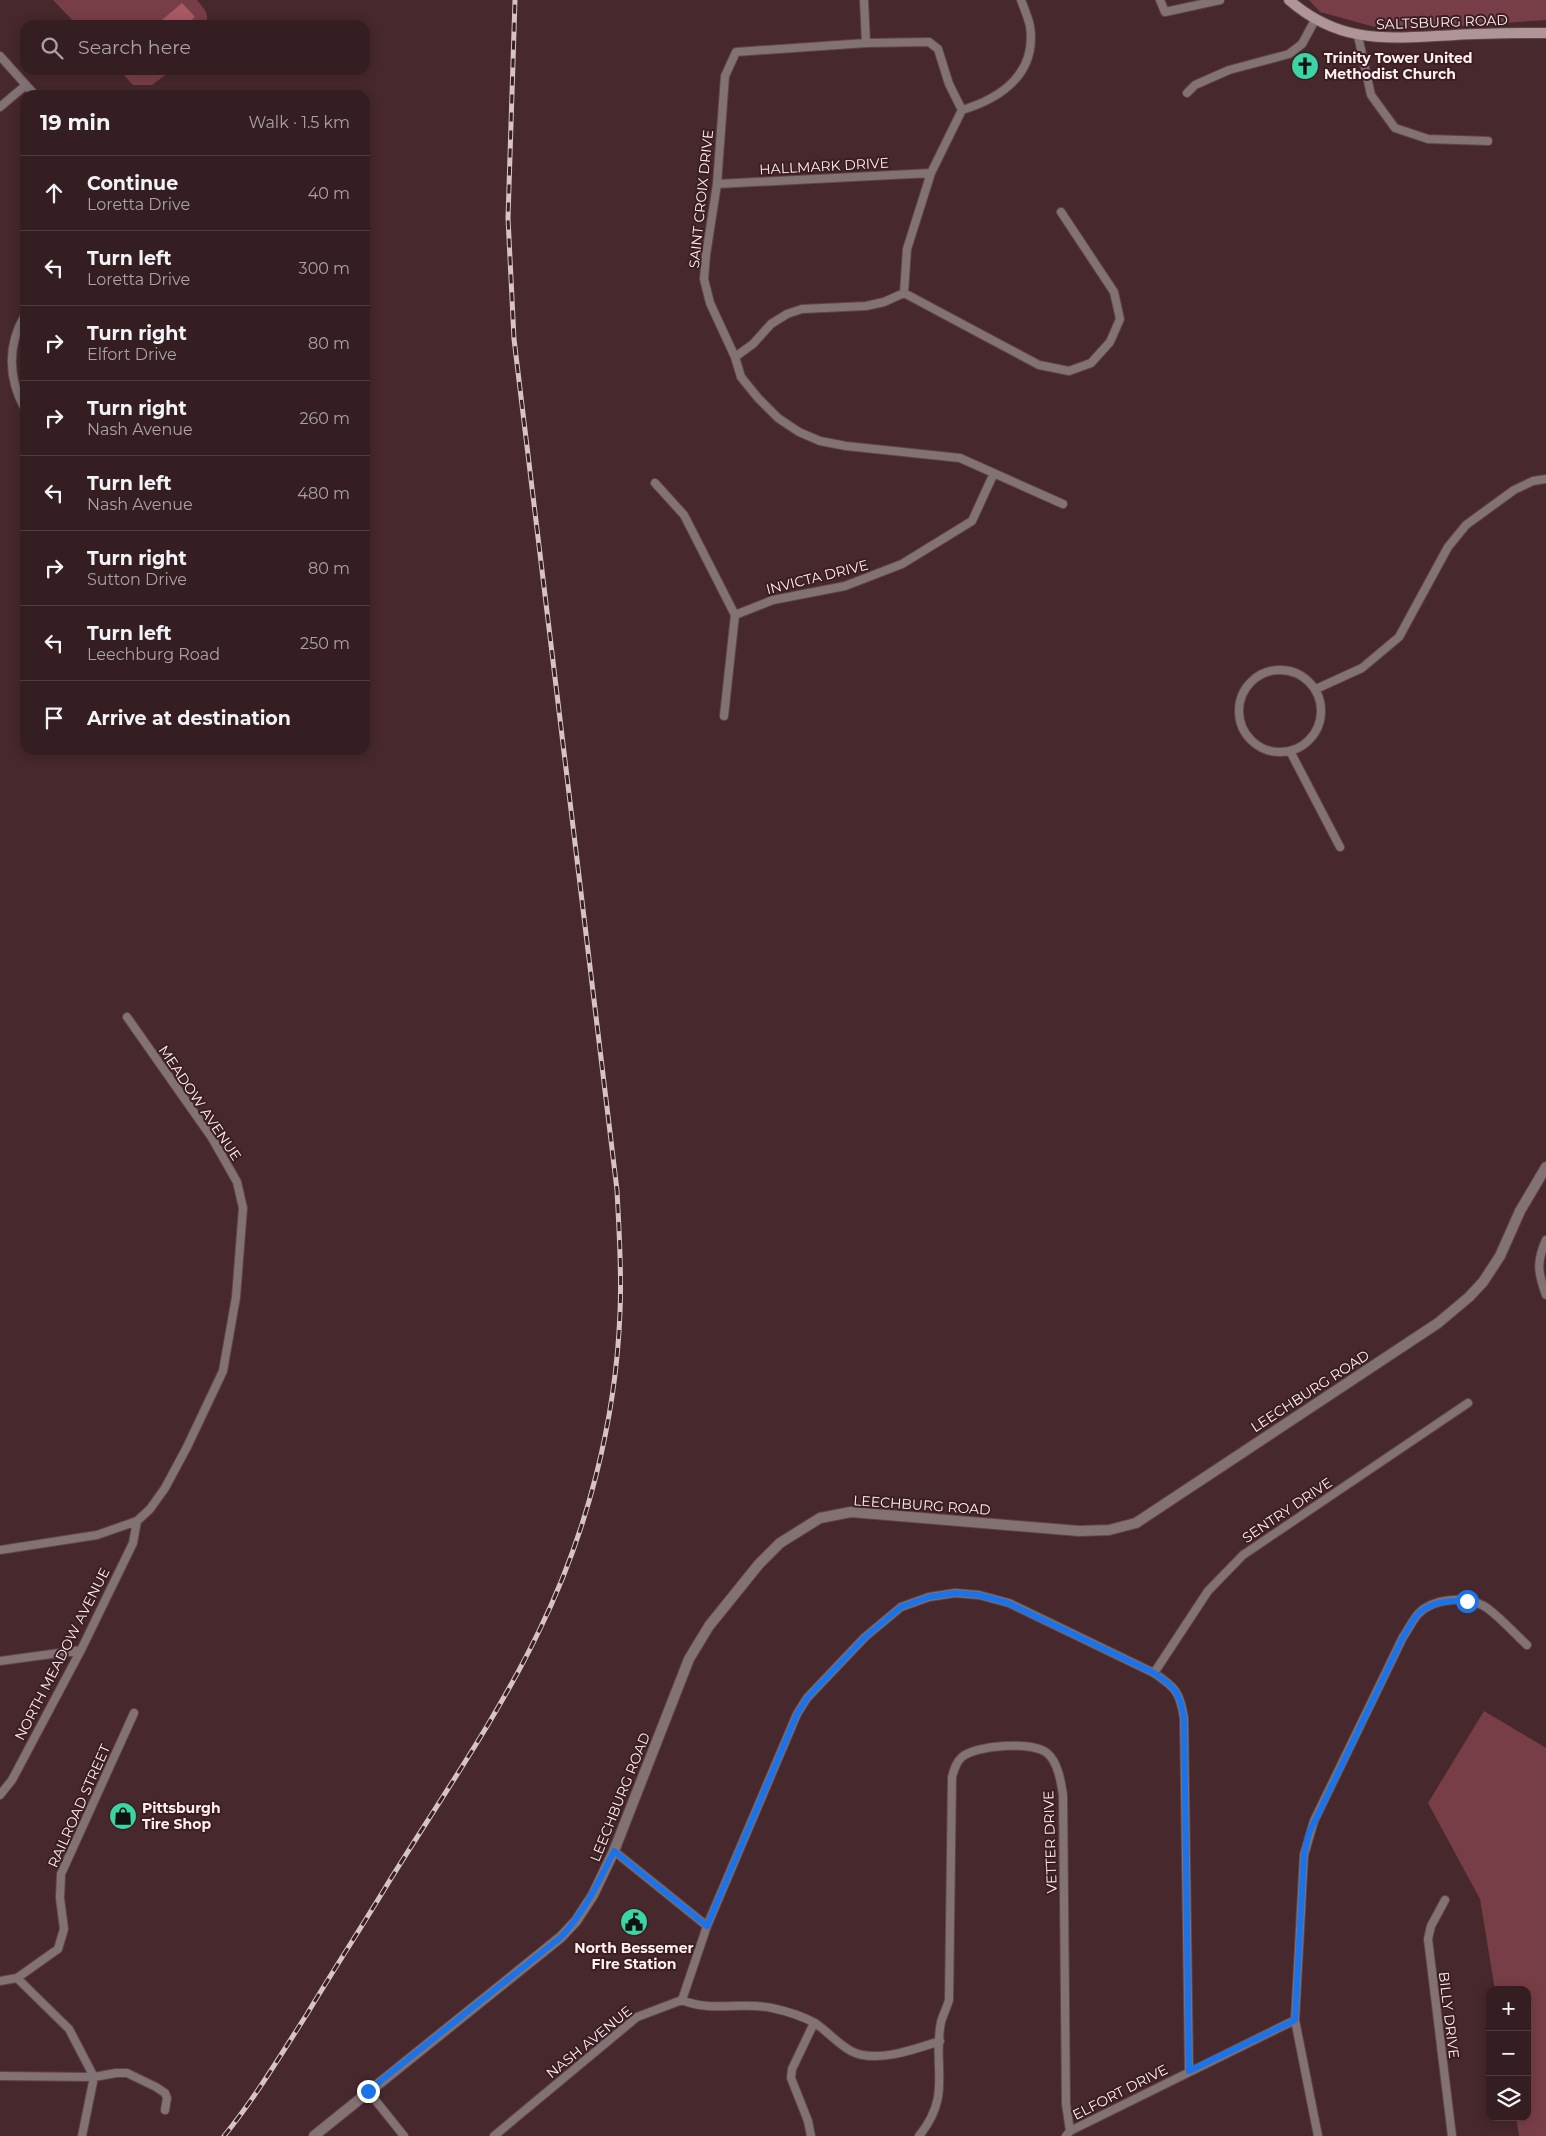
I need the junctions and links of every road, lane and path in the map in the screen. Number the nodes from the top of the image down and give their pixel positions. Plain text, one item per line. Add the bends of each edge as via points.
1 (864, 0) edge
2 (1021, 0) edge
3 (1160, 0) edge
4 (1220, 0) edge
5 (1289, 0) edge
6 (1315, 20) junction
7 (1546, 33) edge
8 (1358, 36) junction
9 (866, 42) junction
10 (0, 56) edge
11 (26, 85) junction
12 (20, 90) edge
13 (20, 90) edge
14 (30, 90) edge
15 (1187, 93) dead end
16 (0, 107) edge
17 (962, 110) junction
18 (1488, 141) dead end
19 (931, 173) junction
20 (717, 184) junction
21 (1061, 212) dead end
22 (904, 293) junction
23 (20, 326) edge
24 (735, 357) junction
25 (20, 398) edge
26 (994, 473) junction
27 (1546, 479) edge
28 (655, 483) dead end
29 (1063, 504) dead end
30 (735, 615) junction
31 (1316, 689) junction
32 (724, 716) dead end
33 (1291, 752) junction
34 (1340, 847) dead end
35 (127, 1017) dead end
36 (1546, 1167) edge
37 (1546, 1240) edge
38 (1546, 1295) edge
39 (1468, 1402) dead end
40 (137, 1520) junction
41 (0, 1550) edge
42 (1527, 1645) dead end
43 (81, 1650) junction
44 (0, 1661) edge
45 (1154, 1673) junction
46 (134, 1713) dead end
47 (0, 1795) edge
48 (614, 1851) junction
49 (1446, 1900) dead end
50 (707, 1926) junction
51 (16, 1978) junction
52 (0, 1981) edge
53 (682, 2000) junction
54 (1295, 2020) junction
55 (814, 2023) junction
56 (940, 2042) junction
57 (1189, 2071) junction
58 (0, 2076) edge
59 (94, 2077) junction
60 (368, 2091) junction
61 (165, 2110) dead end
62 (1068, 2134) edge
63 (82, 2136) edge
64 (314, 2136) edge
65 (404, 2136) edge
66 (494, 2136) edge
67 (811, 2136) edge
68 (919, 2136) edge
69 (1318, 2136) edge
70 (1452, 2136) edge

1 - 9 street
2 - 17 street via 1030,25 1031,46 1025,65 1015,81 1000,95
3 - 4 street via 1165,12
5 - 6 main road, SALTSBURG ROAD
6 - 8 main road, SALTSBURG ROAD
6 - 15 street via 1302,44 1290,54 1229,70 1195,85
7 - 8 main road, SALTSBURG ROAD via 1396,38
8 - 18 street via 1371,95 1395,128 1428,139
9 - 17 street, SAINT CROIX DRIVE via 928,42 938,49 949,84
9 - 20 street, SAINT CROIX DRIVE via 736,52 725,76
10 - 11 street
11 - 12 street
11 - 14 street
13 - 16 street
17 - 19 street
19 - 20 street, HALLMARK DRIVE
19 - 22 street via 907,250
20 - 24 street, SAINT CROIX DRIVE via 704,279 710,303
21 - 22 street via 1114,292 1120,319 1110,342 1091,364 1069,371 1039,364
22 - 24 street via 866,306 802,309 787,314
23 - 25 street via 14,340 11,364 13,383
24 - 26 street, SAINT CROIX DRIVE via 741,377 758,398 778,418 799,432 846,446 960,458
26 - 29 street, SAINT CROIX DRIVE
26 - 30 street, INVICTA DRIVE via 972,521 902,564 845,586 774,600
27 - 31 street via 1514,490 1466,525 1448,547 1399,637 1362,668
28 - 30 street via 684,515
30 - 32 street
31 - 33 street via 1322,709 1320,725 1311,739
31 - 33 street via 1306,678 1281,669 1266,671 1253,679 1240,698 1240,721 1256,745 1276,752
33 - 34 street
35 - 40 street, MEADOW AVENUE via 221,1153 237,1182 243,1208 236,1297 223,1371 165,1488 150,1509
36 - 48 street, LEECHBURG ROAD via 1520,1211 1500,1256 1483,1282 1468,1297 1438,1323 1136,1523 1109,1530 1079,1530 851,1512 820,1518 780,1543 709,1626 689,1659
37 - 38 street via 1540,1253 1538,1274
39 - 45 street, SENTRY DRIVE via 1243,1556 1208,1591
40 - 41 street, MEADOW AVENUE via 97,1535
40 - 43 street, NORTH MEADOW AVENUE via 133,1543
42 - 54 street via 1484,1606 1459,1600 1437,1603 1418,1614 1403,1637 1309,1833 1304,1855
43 - 44 street
43 - 47 street, NORTH MEADOW AVENUE via 12,1780
45 - 50 street via 1008,1603 979,1595 946,1594 901,1607 865,1637 807,1698 797,1714
45 - 57 street via 1174,1686 1180,1695 1184,1718
46 - 51 street, RAILROAD STREET via 61,1874 64,1929 58,1949
48 - 50 street
48 - 60 street, LEECHBURG ROAD via 593,1895 561,1937
49 - 70 street, BILLY DRIVE via 1428,1939
50 - 53 street
51 - 52 street, RAILROAD STREET
51 - 59 street via 69,2028
53 - 55 street via 693,2005 716,2007 769,2007
53 - 66 street, NASH AVENUE via 637,2017
54 - 57 street, ELFORT DRIVE
54 - 69 street
55 - 56 street via 852,2052 868,2056 902,2054
55 - 67 street via 792,2069 791,2078
56 - 62 street, VETTER DRIVE via 949,2000 954,1768 973,1750 999,1745 1036,1748 1047,1753 1053,1761 1063,1795
56 - 68 street via 937,2107
57 - 62 street, ELFORT DRIVE
58 - 59 street
59 - 61 street via 127,2073 141,2079 165,2093
59 - 63 street
60 - 64 street, LEECHBURG ROAD
60 - 65 street

